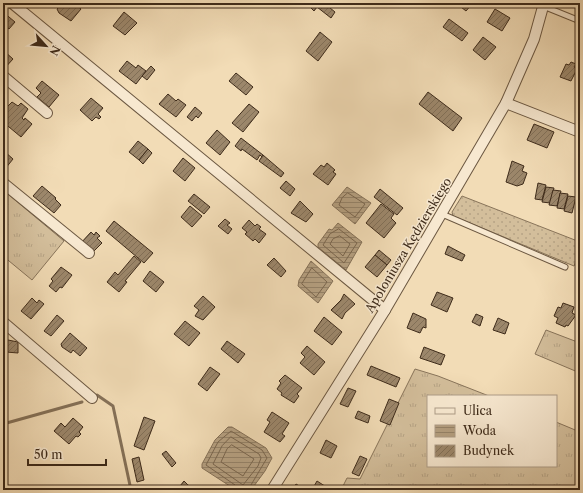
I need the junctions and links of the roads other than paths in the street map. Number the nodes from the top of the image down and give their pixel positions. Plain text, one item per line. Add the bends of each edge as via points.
1 (12, 3) edge
2 (544, 5) edge
3 (580, 21) edge
4 (3, 76) edge
5 (506, 103) junction
6 (47, 113) dead end
7 (580, 132) edge
8 (3, 183) edge
9 (442, 214) junction
10 (89, 253) dead end
11 (565, 267) dead end
12 (385, 310) junction
13 (3, 322) edge
14 (92, 398) dead end
15 (272, 490) edge

1 - 12 street
2 - 3 lane
2 - 5 street, Apoloniusza Kędzierskiego via 534,39
4 - 6 street
5 - 7 street
5 - 9 street, Apoloniusza Kędzierskiego
8 - 10 street
9 - 11 lane
9 - 12 street, Apoloniusza Kędzierskiego
12 - 15 street, Apoloniusza Kędzierskiego
13 - 14 street

